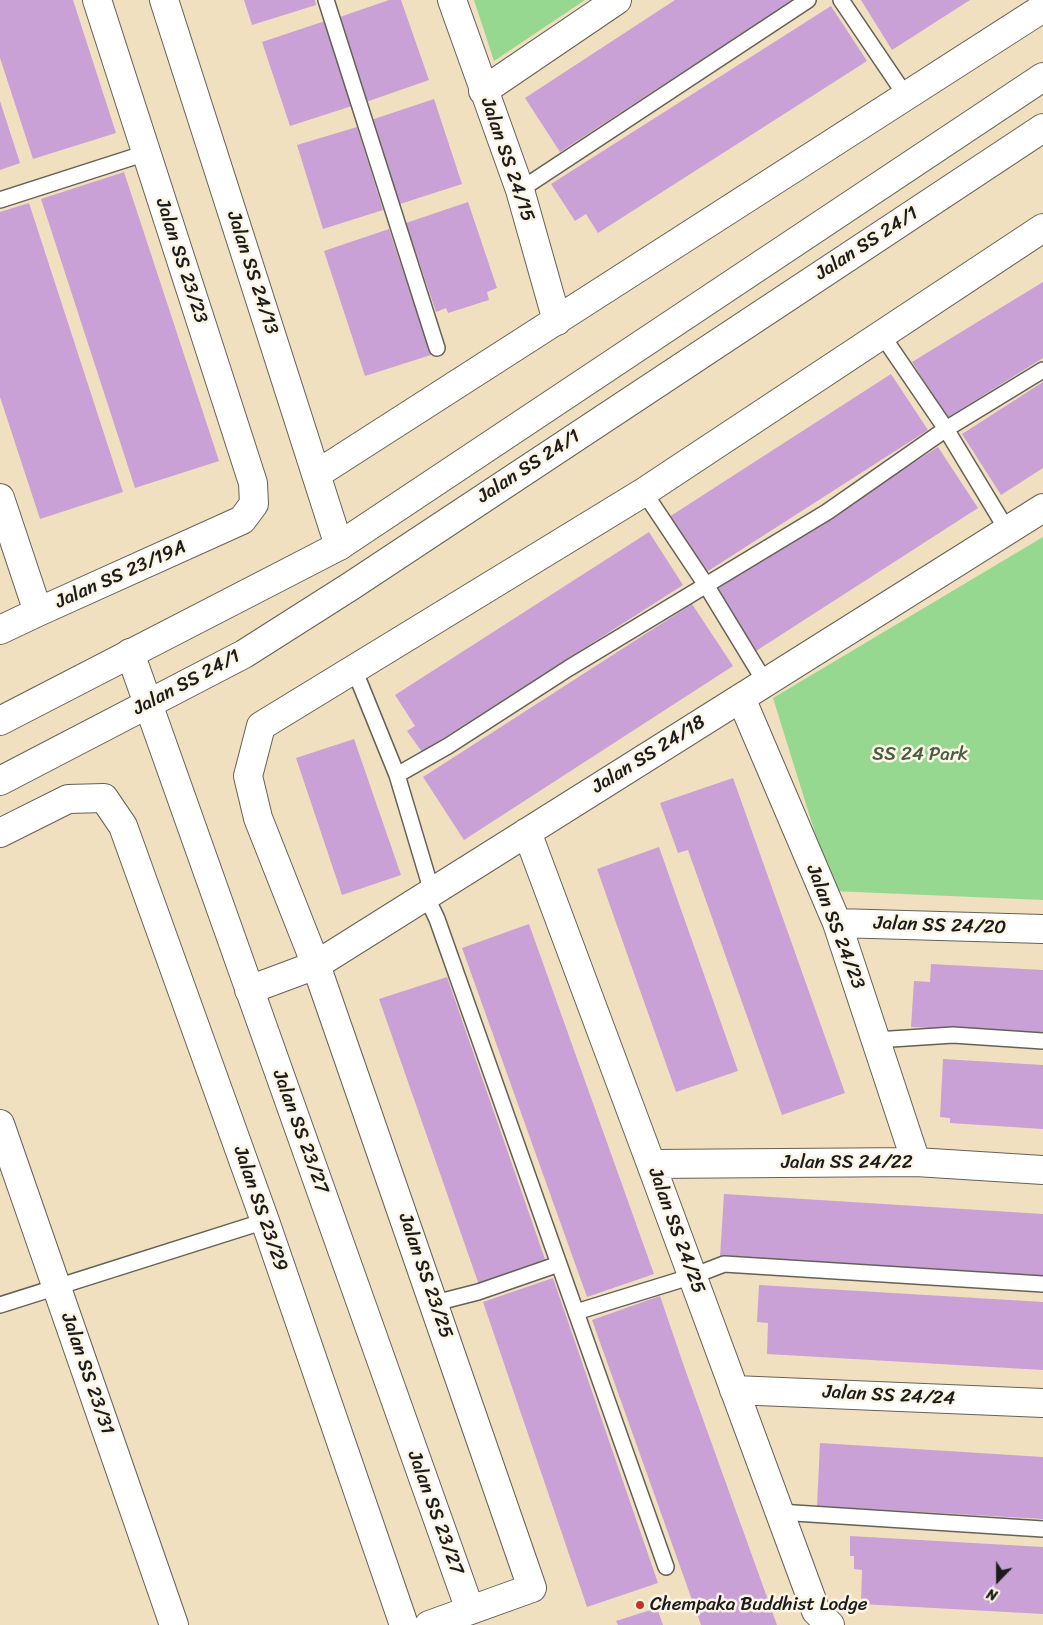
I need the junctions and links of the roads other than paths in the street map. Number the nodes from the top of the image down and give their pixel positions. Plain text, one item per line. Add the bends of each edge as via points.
1 (97, 0) edge
2 (164, 0) edge
3 (326, 0) edge
4 (452, 0) edge
5 (617, 0) edge
6 (808, 0) edge
7 (841, 0) edge
8 (1043, 8) edge
9 (1043, 77) edge
10 (484, 91) junction
11 (906, 96) junction
12 (1043, 128) edge
13 (146, 153) junction
14 (520, 190) junction
15 (0, 200) edge
16 (1043, 228) edge
17 (557, 321) junction
18 (882, 334) junction
19 (437, 348) dead end
20 (1043, 370) edge
21 (946, 429) junction
22 (317, 474) junction
23 (644, 492) junction
24 (0, 498) edge
25 (1043, 508) edge
26 (242, 520) joint
27 (1007, 530) junction
28 (339, 546) junction
29 (706, 585) junction
30 (38, 612) junction
31 (0, 630) edge
32 (130, 653) junction
33 (354, 669) junction
34 (765, 682) junction
35 (741, 698) junction
36 (148, 705) junction
37 (0, 721) edge
38 (397, 775) junction
39 (0, 781) edge
40 (527, 832) junction
41 (0, 833) edge
42 (430, 894) junction
43 (837, 923) junction
44 (1043, 929) edge
45 (316, 964) junction
46 (249, 990) junction
47 (876, 1040) junction
48 (1043, 1041) edge
49 (0, 1124) edge
50 (916, 1162) junction
51 (652, 1164) junction
52 (1043, 1170) edge
53 (265, 1221) junction
54 (559, 1264) junction
55 (693, 1276) junction
56 (1043, 1284) edge
57 (57, 1287) junction
58 (434, 1303) junction
59 (0, 1305) edge
60 (576, 1312) junction
61 (734, 1390) junction
62 (1043, 1403) edge
63 (779, 1512) junction
64 (1043, 1528) edge
65 (666, 1567) dead end
66 (470, 1610) junction
67 (174, 1625) edge
68 (404, 1625) edge
69 (429, 1625) edge
70 (830, 1625) edge

1 - 13 street, Jalan SS 23/23
2 - 22 street, Jalan SS 24/13
3 - 19 lane
4 - 10 street, Jalan SS 24/15
5 - 10 street
6 - 14 lane
7 - 11 lane
8 - 11 street
9 - 28 street, Jalan SS 24/1
10 - 14 street, Jalan SS 24/15
11 - 17 street
12 - 36 street, Jalan SS 24/1 via 342,591 244,654
13 - 15 lane
13 - 26 street, Jalan SS 23/23 via 253,483 254,504
14 - 17 street, Jalan SS 24/15
16 - 18 street
17 - 22 street
18 - 21 lane
18 - 23 street
20 - 21 lane
21 - 27 lane
21 - 29 lane via 827,512
22 - 28 street, Jalan SS 24/13
23 - 29 lane
23 - 33 street
24 - 30 street
25 - 27 street, Jalan SS 24/18
26 - 30 street, Jalan SS 23/19A
27 - 34 street, Jalan SS 24/18
28 - 32 street, Jalan SS 24/1
29 - 34 lane
29 - 38 lane
30 - 31 street, Jalan SS 23/19A
32 - 36 street, Jalan SS 23/27
32 - 37 street, Jalan SS 24/1
33 - 38 lane
33 - 45 street via 261,726 248,776 258,818
34 - 35 street, Jalan SS 24/18
35 - 40 street, Jalan SS 24/18
35 - 43 street, Jalan SS 24/23
36 - 39 street, Jalan SS 24/1
36 - 46 street, Jalan SS 23/27
38 - 42 lane
40 - 42 street, Jalan SS 24/18
40 - 51 street, Jalan SS 24/25
41 - 53 street, Jalan SS 23/29 via 68,799 104,798 123,826
42 - 45 street, Jalan SS 24/18
42 - 54 lane via 436,919
43 - 44 street, Jalan SS 24/20
43 - 47 street, Jalan SS 24/23
45 - 46 street, Jalan SS 24/18
45 - 58 street, Jalan SS 23/25
46 - 66 street, Jalan SS 23/27
47 - 48 lane via 953,1035
47 - 50 street, Jalan SS 24/23
49 - 57 street, Jalan SS 23/31
50 - 51 street, Jalan SS 24/22
50 - 52 street, Jalan SS 24/22
51 - 55 street, Jalan SS 24/25
53 - 57 lane
53 - 68 street, Jalan SS 23/29
54 - 58 lane via 478,1292
54 - 60 lane
55 - 56 lane via 724,1264
55 - 60 lane
55 - 61 street, Jalan SS 24/25
57 - 59 lane
57 - 67 street, Jalan SS 23/31
58 - 66 street, Jalan SS 23/25 via 532,1588
60 - 65 lane
61 - 62 street, Jalan SS 24/24
61 - 63 street, Jalan SS 24/25
63 - 64 lane
63 - 70 street, Jalan SS 24/25 via 816,1611
66 - 69 street

